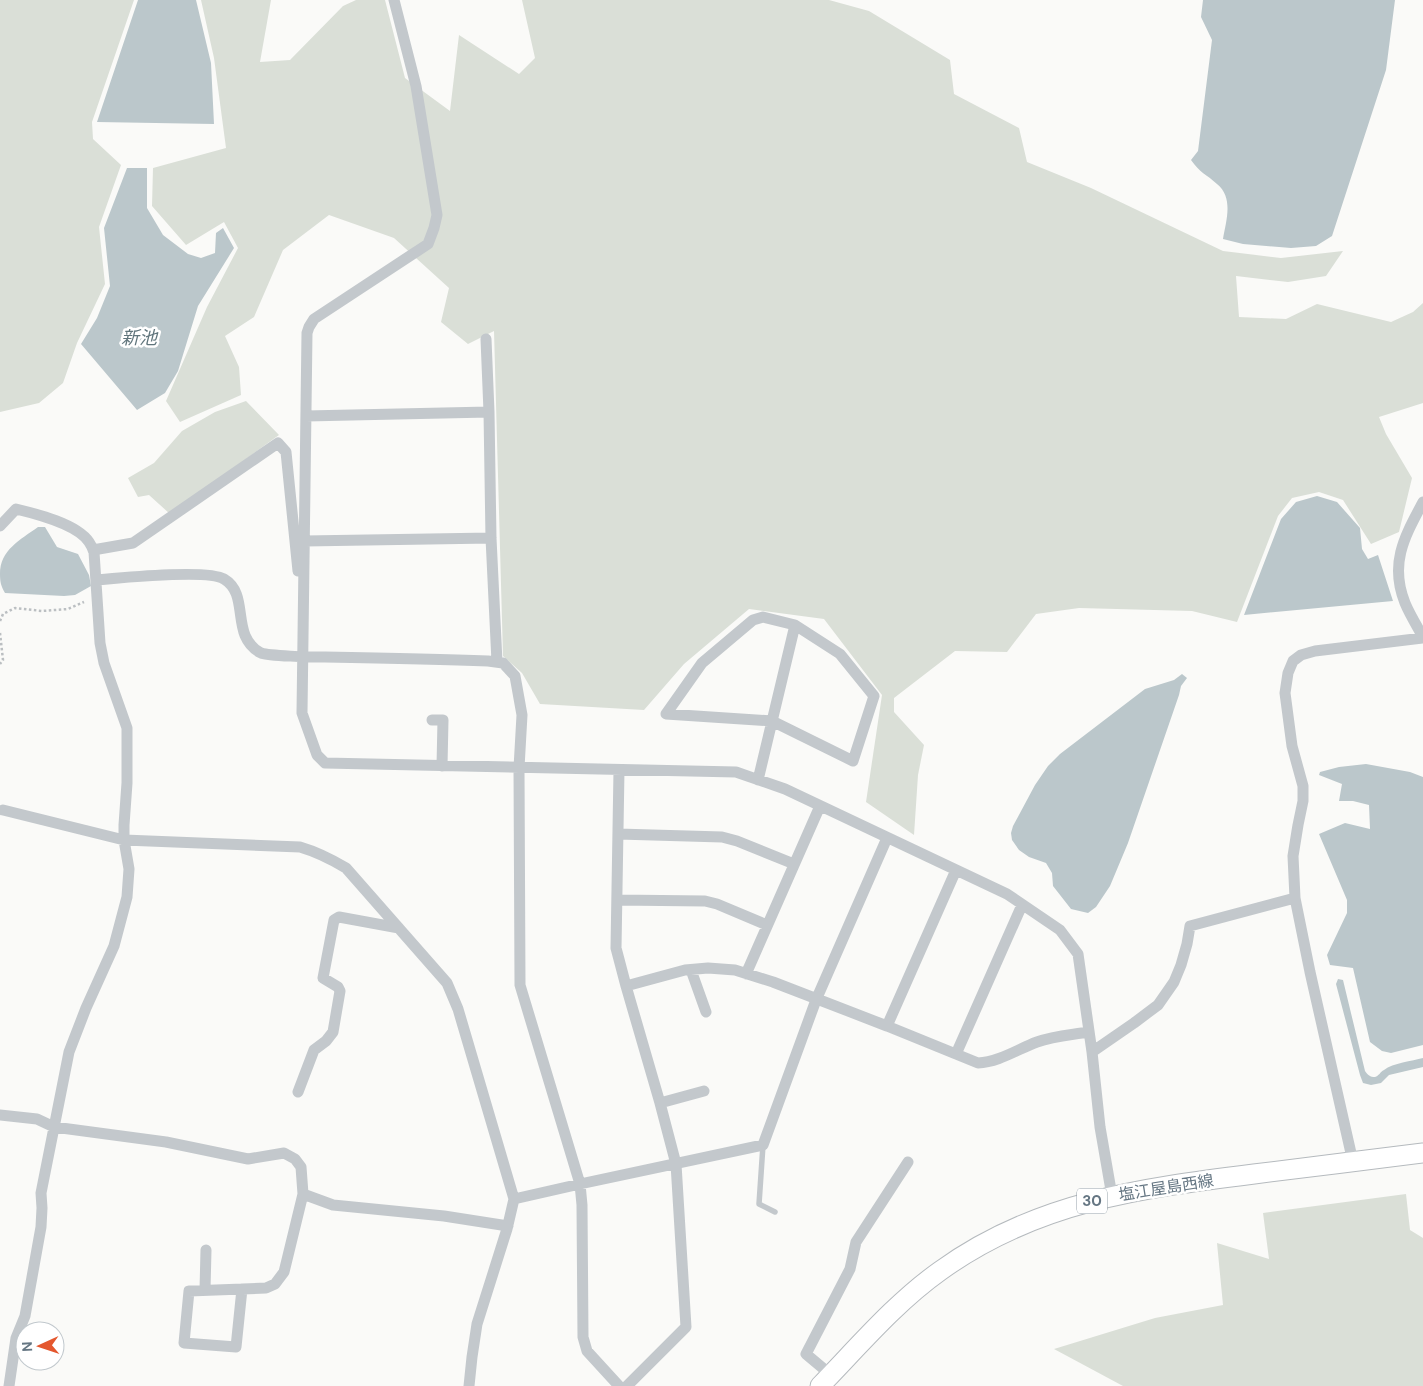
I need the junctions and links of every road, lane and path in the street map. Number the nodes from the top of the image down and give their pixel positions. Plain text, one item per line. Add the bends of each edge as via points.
1 (394, 0) edge
2 (486, 339) dead end
3 (489, 412) junction
4 (306, 416) junction
5 (1423, 502) edge
6 (0, 526) edge
7 (491, 538) junction
8 (305, 541) junction
9 (93, 550) junction
10 (96, 586) junction
11 (0, 622) edge
12 (304, 624) junction
13 (795, 625) junction
14 (0, 632) edge
15 (1423, 638) edge
16 (303, 657) junction
17 (497, 662) junction
18 (0, 664) edge
19 (432, 720) dead end
20 (772, 721) junction
21 (442, 766) junction
22 (519, 768) junction
23 (620, 770) junction
24 (758, 780) junction
25 (820, 806) junction
26 (3, 810) dead end
27 (618, 834) junction
28 (887, 838) junction
29 (124, 840) junction
30 (794, 864) junction
31 (956, 870) junction
32 (1295, 898) junction
33 (617, 900) junction
34 (1022, 904) junction
35 (767, 925) junction
36 (398, 928) junction
37 (691, 970) junction
38 (746, 974) junction
39 (626, 986) junction
40 (816, 1000) junction
41 (706, 1012) dead end
42 (887, 1026) junction
43 (1088, 1032) junction
44 (1092, 1052) junction
45 (956, 1054) junction
46 (704, 1091) dead end
47 (298, 1092) dead end
48 (660, 1102) junction
49 (0, 1115) edge
50 (54, 1127) junction
51 (763, 1146) junction
52 (1423, 1153) edge
53 (908, 1162) dead end
54 (1353, 1162) junction
55 (676, 1164) junction
56 (580, 1184) junction
57 (303, 1194) junction
58 (1112, 1196) junction
59 (514, 1199) junction
60 (775, 1212) dead end
61 (508, 1226) junction
62 (206, 1250) dead end
63 (242, 1289) junction
64 (205, 1290) junction
65 (826, 1380) edge
66 (9, 1386) edge
67 (469, 1386) edge
68 (619, 1386) edge
69 (627, 1386) edge

1 - 4 street via 416,86 437,214 428,244 314,319 307,333
2 - 3 street
3 - 4 street
3 - 7 street
4 - 8 street
5 - 15 street via 1406,534 1399,557 1399,581 1405,602
6 - 9 street via 16,509 72,528 88,541
7 - 8 street
7 - 17 street
8 - 12 street
9 - 10 street
9 - 12 street via 133,543 278,443 286,452
10 - 11 path via 82,603 68,609 15,608 3,614
10 - 16 street via 183,574 224,578 236,591 246,640 262,653
10 - 29 street via 104,663 127,728
12 - 16 street
13 - 20 street
13 - 20 street via 840,654 874,696 852,761
13 - 20 street via 763,617 753,620 702,664 666,714
14 - 18 path via 3,660
15 - 32 street via 1315,650 1293,661 1285,693 1304,801 1293,856
16 - 17 street
16 - 21 street via 302,713 317,755 325,763
17 - 22 street via 503,663 515,676 522,715
19 - 21 street via 443,720
20 - 24 street
21 - 22 street
22 - 23 street
22 - 56 street via 520,985
23 - 24 street via 736,772
23 - 27 street
24 - 25 street
25 - 28 street
25 - 30 street
26 - 29 street
27 - 30 street via 722,837
27 - 33 street
28 - 31 street
28 - 40 street
29 - 36 street via 300,847 346,868
29 - 50 street via 129,869 126,897 114,946 68,1052
30 - 35 street
31 - 34 street
31 - 42 street
32 - 44 street via 1190,926 1182,966 1158,1005
32 - 54 street
33 - 35 street via 704,901
33 - 39 street via 616,948
34 - 43 street via 1060,930 1078,954
34 - 45 street
35 - 38 street
36 - 47 street via 339,917 334,920 323,978 340,991 333,1032 314,1050
36 - 59 street via 447,983 458,1009
37 - 38 street via 708,968
37 - 39 street
37 - 41 street
38 - 40 street
39 - 48 street
40 - 42 street
40 - 51 street
42 - 45 street
43 - 44 street
43 - 45 street via 1045,1040 988,1062 978,1063
44 - 58 street
46 - 48 street
48 - 55 street
49 - 50 street via 37,1119
50 - 57 street via 166,1142 248,1159 284,1153 301,1167
50 - 66 street via 40,1193 41,1227 34,1270 25,1316 16,1338
51 - 55 street
51 - 60 lane via 759,1204
52 - 54 main road, 塩江屋島西線 / 30
53 - 65 street via 856,1242 850,1269 806,1354
54 - 58 main road, 塩江屋島西線 / 30 via 1162,1186
55 - 56 street
55 - 69 street via 686,1327
56 - 59 street
56 - 68 street via 583,1336 587,1351
57 - 61 street via 333,1205
57 - 63 street via 284,1272 275,1284 266,1288
58 - 65 main road, 塩江屋島西線 / 30 via 1017,1226 970,1251 910,1296
59 - 61 street
61 - 67 street via 477,1324
62 - 64 street
63 - 64 street
63 - 64 street via 236,1346 184,1343 189,1290

